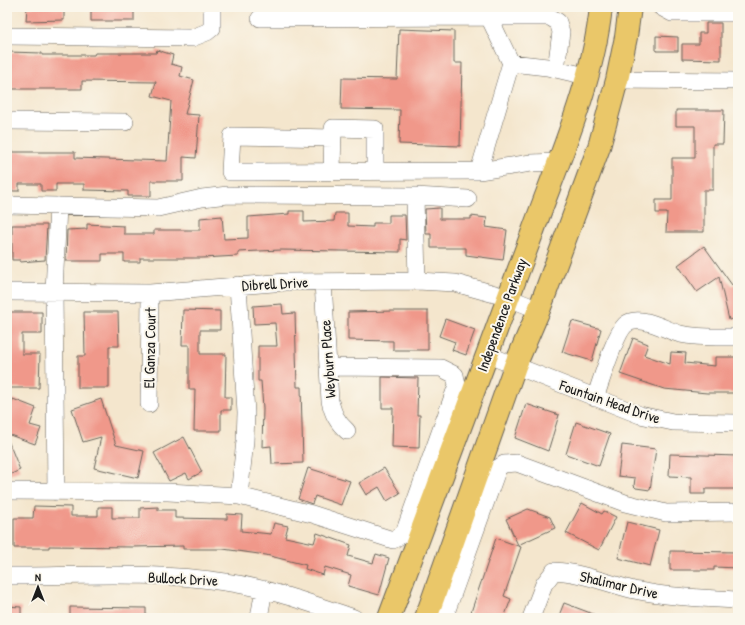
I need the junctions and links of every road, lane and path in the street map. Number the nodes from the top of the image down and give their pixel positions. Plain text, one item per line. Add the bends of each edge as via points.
1 (212, 7) edge
2 (601, 7) edge
3 (630, 7) edge
4 (661, 7) edge
5 (738, 13) edge
6 (489, 17) junction
7 (260, 18) dead end
8 (7, 36) edge
9 (511, 63) junction
10 (556, 69) junction
11 (586, 76) junction
12 (617, 80) junction
13 (738, 81) edge
14 (7, 121) edge
15 (125, 122) dead end
16 (333, 138) junction
17 (558, 162) junction
18 (326, 171) junction
19 (375, 171) junction
20 (479, 171) junction
21 (415, 196) junction
22 (468, 199) dead end
23 (7, 205) edge
24 (58, 206) junction
25 (417, 281) junction
26 (323, 282) junction
27 (238, 285) junction
28 (7, 292) edge
29 (54, 292) junction
30 (150, 293) junction
31 (509, 298) junction
32 (539, 310) junction
33 (738, 337) edge
34 (488, 355) junction
35 (515, 366) junction
36 (328, 367) junction
37 (595, 398) junction
38 (149, 404) dead end
39 (738, 423) edge
40 (347, 431) dead end
41 (7, 491) edge
42 (56, 492) junction
43 (239, 496) junction
44 (738, 512) edge
45 (7, 576) edge
46 (264, 590) junction
47 (738, 600) edge
48 (259, 618) edge
49 (354, 618) edge
50 (389, 618) edge
51 (426, 618) edge
52 (444, 618) edge
53 (531, 618) edge

1 - 8 street via 212,28 192,38
2 - 11 main road, Independence Parkway via 598,35
3 - 12 main road, Independence Parkway
4 - 5 street via 672,14
6 - 7 street
6 - 9 street
6 - 10 street via 550,17 558,22 561,32
9 - 10 street
9 - 20 street
10 - 11 street
11 - 12 main road
11 - 17 main road, Independence Parkway
12 - 13 street
12 - 32 main road, Independence Parkway via 599,147
14 - 15 street
16 - 18 street
16 - 18 street via 232,136 230,172
16 - 19 street via 333,128 375,129
17 - 20 street via 531,163
17 - 31 main road, Independence Parkway
18 - 19 street
19 - 20 street
21 - 22 street
21 - 24 street via 228,195 158,208
21 - 25 street
23 - 24 street
24 - 29 street
25 - 26 street, Dibrell Drive
25 - 31 street, Dibrell Drive via 455,283
26 - 27 street, Dibrell Drive
26 - 36 street, Weyburn Place
27 - 30 street, Dibrell Drive
27 - 43 street via 246,413
28 - 29 street, Dibrell Drive
29 - 30 street, Dibrell Drive
29 - 42 street
30 - 38 street, El Ganza Court
31 - 32 street, Dibrell Drive
31 - 34 main road, Independence Parkway
32 - 35 main road, Independence Parkway
33 - 37 street via 693,336 641,321 630,322 620,331
34 - 35 street, Fountain Head Drive
34 - 50 main road, Independence Parkway
35 - 37 street, Fountain Head Drive
35 - 51 main road, Independence Parkway
36 - 40 street, Weyburn Place via 332,413
36 - 43 street via 440,368 455,375 457,385 404,533 393,540 312,514
37 - 39 street, Fountain Head Drive via 658,420
41 - 42 street
42 - 43 street via 168,492
44 - 52 street via 666,512 625,503 517,463 504,464 498,468
45 - 46 street, Bullock Drive via 165,576 226,582
46 - 48 street
46 - 49 street, Bullock Drive
47 - 53 street, Shalimar Drive via 665,596 564,571 554,571 544,584

